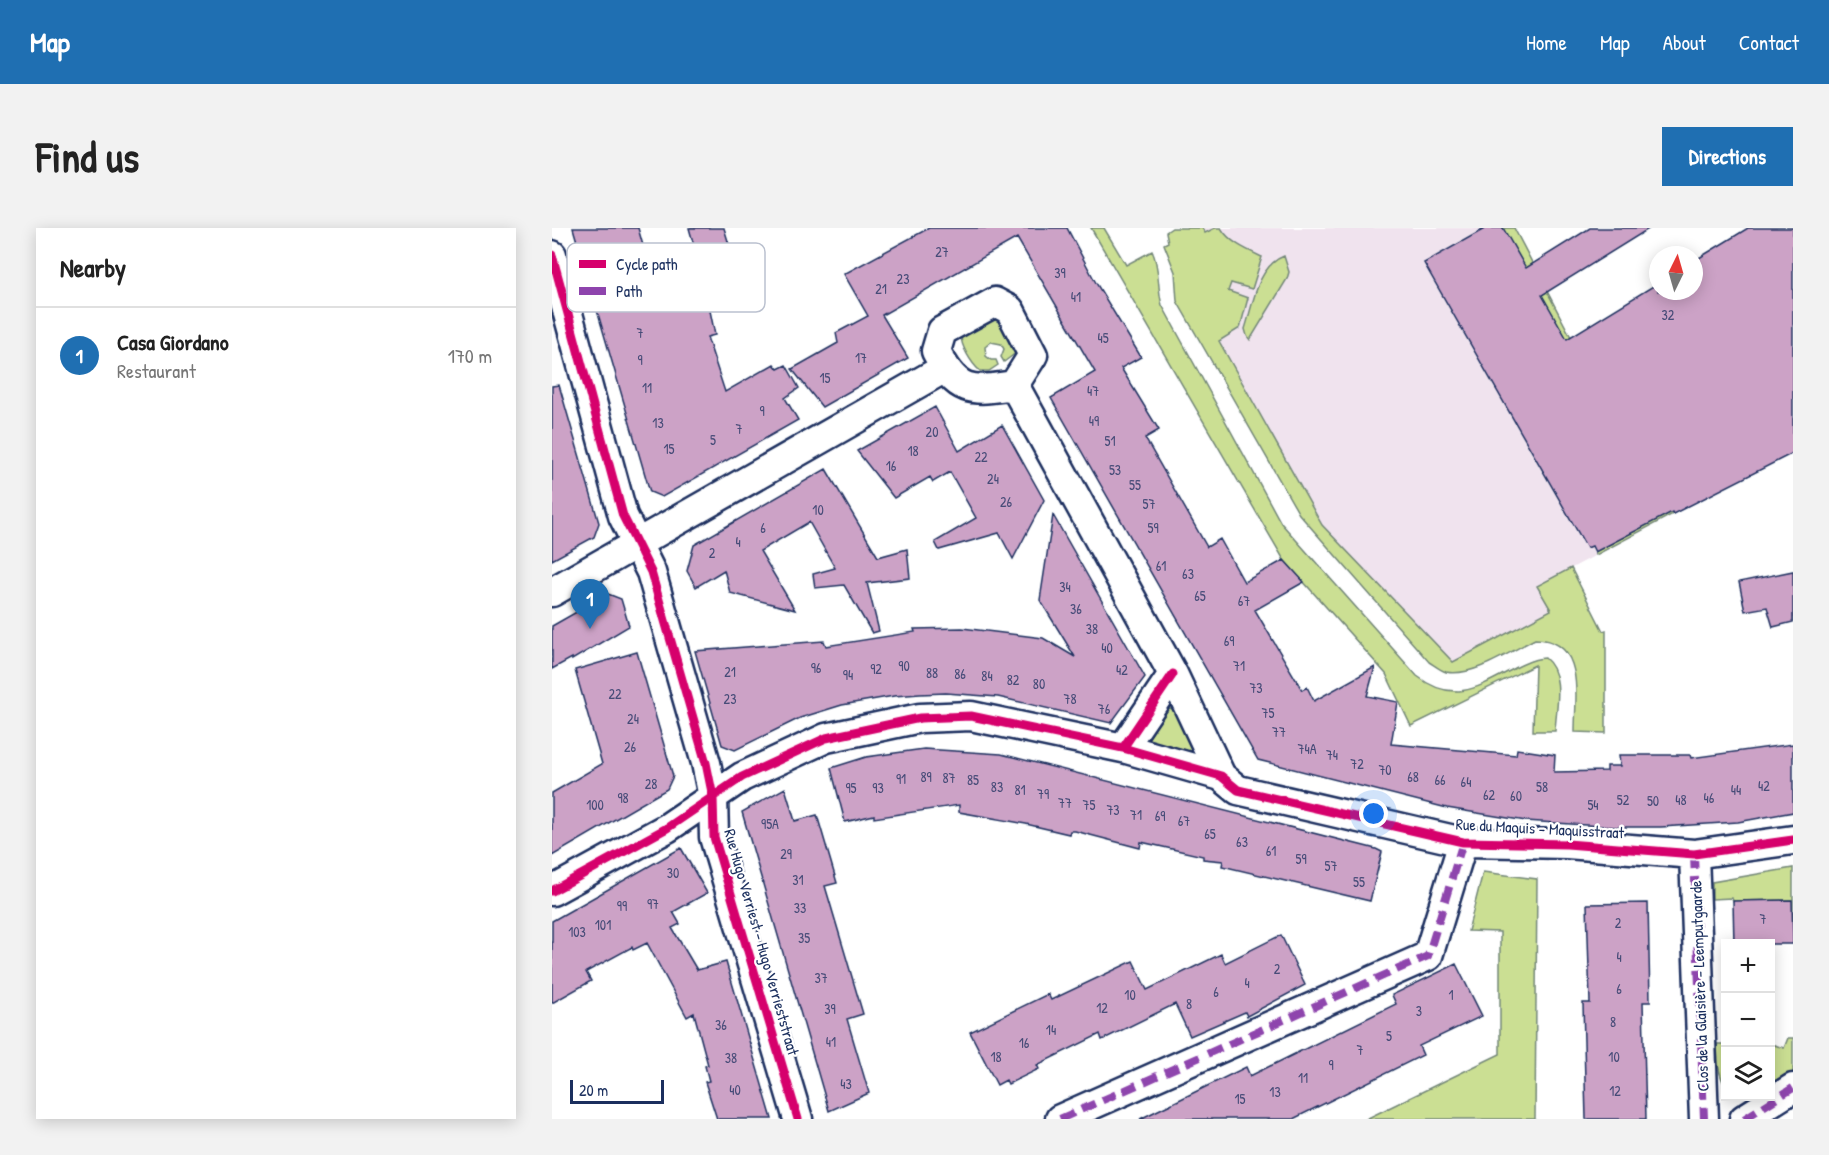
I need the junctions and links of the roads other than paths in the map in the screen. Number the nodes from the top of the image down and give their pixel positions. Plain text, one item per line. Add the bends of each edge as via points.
1 (552, 255) edge
2 (567, 310) edge
3 (568, 312) edge
4 (945, 368) junction
5 (1014, 385) junction
6 (637, 543) junction
7 (552, 592) edge
8 (1173, 674) junction
9 (1123, 748) junction
10 (1221, 776) junction
11 (713, 797) junction
12 (1793, 840) edge
13 (1462, 842) junction
14 (1694, 854) junction
15 (552, 891) edge
16 (1793, 1088) edge
17 (798, 1119) edge
18 (1060, 1119) edge
19 (1704, 1119) edge
20 (1744, 1119) edge

1 - 2 street, Rue Hugo Verriest - Hugo Verrieststraat
3 - 6 street, Rue Hugo Verriest - Hugo Verrieststraat via 623,516
4 - 5 street via 958,384 983,390
4 - 5 street via 936,351 942,331 995,302 1010,310 1033,355
4 - 6 street
5 - 8 street
6 - 7 street
6 - 11 street, Rue Hugo Verriest - Hugo Verrieststraat via 651,572
8 - 9 street
8 - 10 street
9 - 10 street, Rue du Maquis - Maquisstraat
9 - 11 street, Rue du Maquis - Maquisstraat via 971,716 920,718 826,738 742,777
10 - 13 street, Rue du Maquis - Maquisstraat via 1238,790
11 - 15 street, Rue du Maquis - Maquisstraat via 667,828
11 - 17 street, Rue Hugo Verriest - Hugo Verrieststraat via 714,837
12 - 14 street, Rue du Maquis - Maquisstraat
13 - 14 street, Rue du Maquis - Maquisstraat via 1567,844
13 - 18 street via 1428,956
14 - 19 street, Clos de la Glaisière - Leemputgaarde
16 - 20 street

